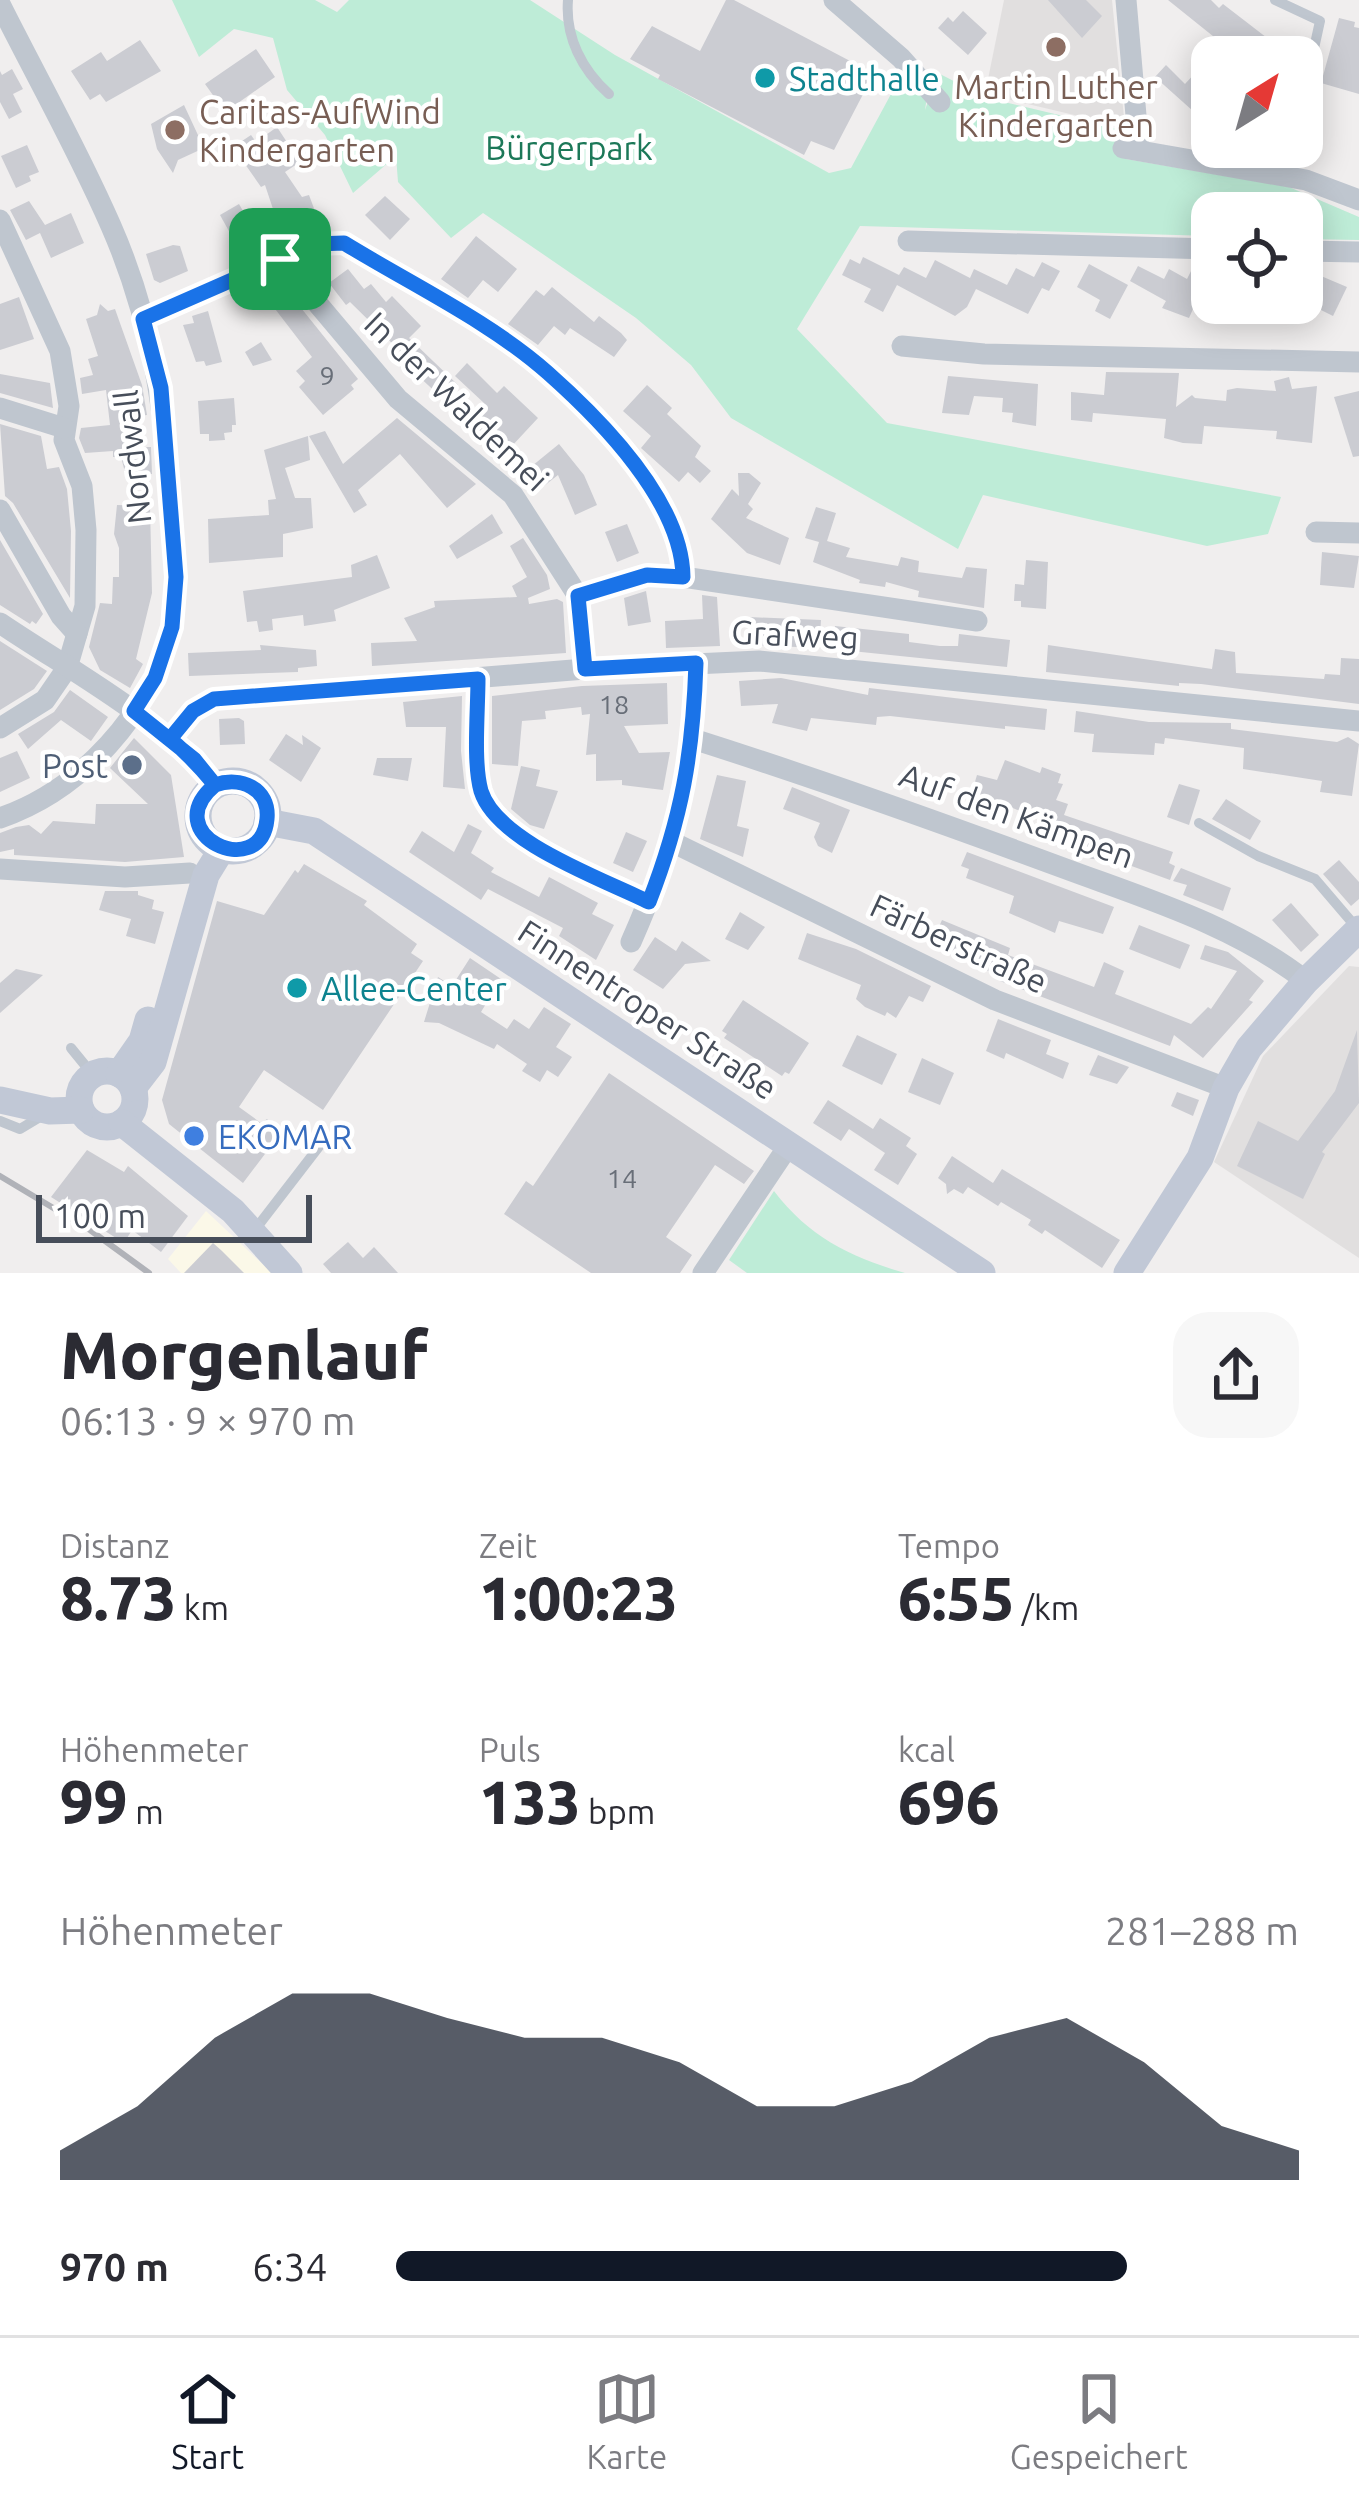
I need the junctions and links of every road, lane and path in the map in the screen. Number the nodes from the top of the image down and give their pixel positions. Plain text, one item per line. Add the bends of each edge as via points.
1 (568, 0) edge
2 (1126, 0) edge
3 (1275, 0) edge
4 (844, 3) edge
5 (0, 4) edge
6 (1317, 36) edge
7 (609, 94) dead end
8 (940, 102) dead end
9 (1359, 200) edge
10 (0, 220) edge
11 (908, 242) dead end
12 (1191, 249) edge
13 (1323, 251) edge
14 (1359, 252) edge
15 (280, 259) junction
16 (143, 319) junction
17 (902, 346) dead end
18 (1359, 362) edge
19 (0, 408) edge
20 (64, 428) junction
21 (0, 510) edge
22 (1316, 532) dead end
23 (1359, 533) edge
24 (683, 577) junction
25 (578, 596) junction
26 (977, 621) dead end
27 (0, 623) edge
28 (77, 634) junction
29 (696, 663) junction
30 (67, 668) junction
31 (585, 669) junction
32 (478, 679) junction
33 (134, 711) junction
34 (1359, 721) edge
35 (0, 728) edge
36 (170, 739) junction
37 (693, 739) junction
38 (215, 785) junction
39 (0, 818) edge
40 (267, 822) junction
41 (1199, 823) dead end
42 (672, 842) junction
43 (215, 845) junction
44 (0, 869) edge
45 (190, 872) junction
46 (649, 902) junction
47 (1359, 929) edge
48 (631, 941) dead end
49 (1306, 981) junction
50 (71, 1048) dead end
51 (115, 1079) junction
52 (1226, 1088) junction
53 (80, 1110) junction
54 (4, 1112) edge
55 (122, 1123) junction
56 (321, 1144) dead end
57 (789, 1145) junction
58 (254, 1231) junction
59 (290, 1273) edge
60 (704, 1273) edge
61 (982, 1273) edge
62 (1127, 1273) edge

1 - 7 lane via 586,74
2 - 9 street via 1131,149 1306,180
3 - 6 lane via 1320,21
4 - 8 street
5 - 16 street, Nordwall via 112,227
10 - 20 street via 60,351 69,406
11 - 12 street
13 - 14 street
15 - 16 street
15 - 24 street via 344,243 546,371 663,506
15 - 25 street, In der Waldemei via 398,399 513,495
16 - 33 street, Nordwall via 161,388 176,577 172,627
17 - 18 street
19 - 20 street
20 - 28 street via 86,530
21 - 28 street
22 - 23 street
24 - 25 street via 647,575
24 - 26 street
25 - 31 street, In der Waldemei
27 - 30 street
28 - 30 street
29 - 31 street, Grafweg
29 - 34 street, Grafweg via 759,661
29 - 37 street
30 - 33 street
30 - 35 street via 44,700
31 - 32 street, Grafweg
32 - 36 street, Grafweg via 214,699
32 - 46 street via 480,787 488,806 530,842
33 - 36 street
33 - 39 street, Nordwall via 78,776 35,806
36 - 38 street
37 - 42 street
37 - 49 street, Auf den Kämpen via 1167,907 1241,939
38 - 40 street via 237,781 257,790
38 - 43 street via 198,812
40 - 43 street via 256,842 233,850
40 - 57 street, Finnentroper Straße via 314,831
41 - 47 lane via 1315,879
42 - 46 street
42 - 52 street, Färberstraße via 995,1000
43 - 45 street
43 - 51 street via 153,1062
44 - 45 street via 125,877
45 - 51 street via 142,1041
46 - 48 street
47 - 49 street
49 - 52 street
50 - 51 lane
51 - 53 street via 79,1094
51 - 55 street via 135,1103
52 - 62 street via 1200,1158
53 - 54 street
53 - 55 street via 98,1126
55 - 58 street
56 - 58 lane
57 - 60 street
57 - 61 street, Finnentroper Straße
58 - 59 street

